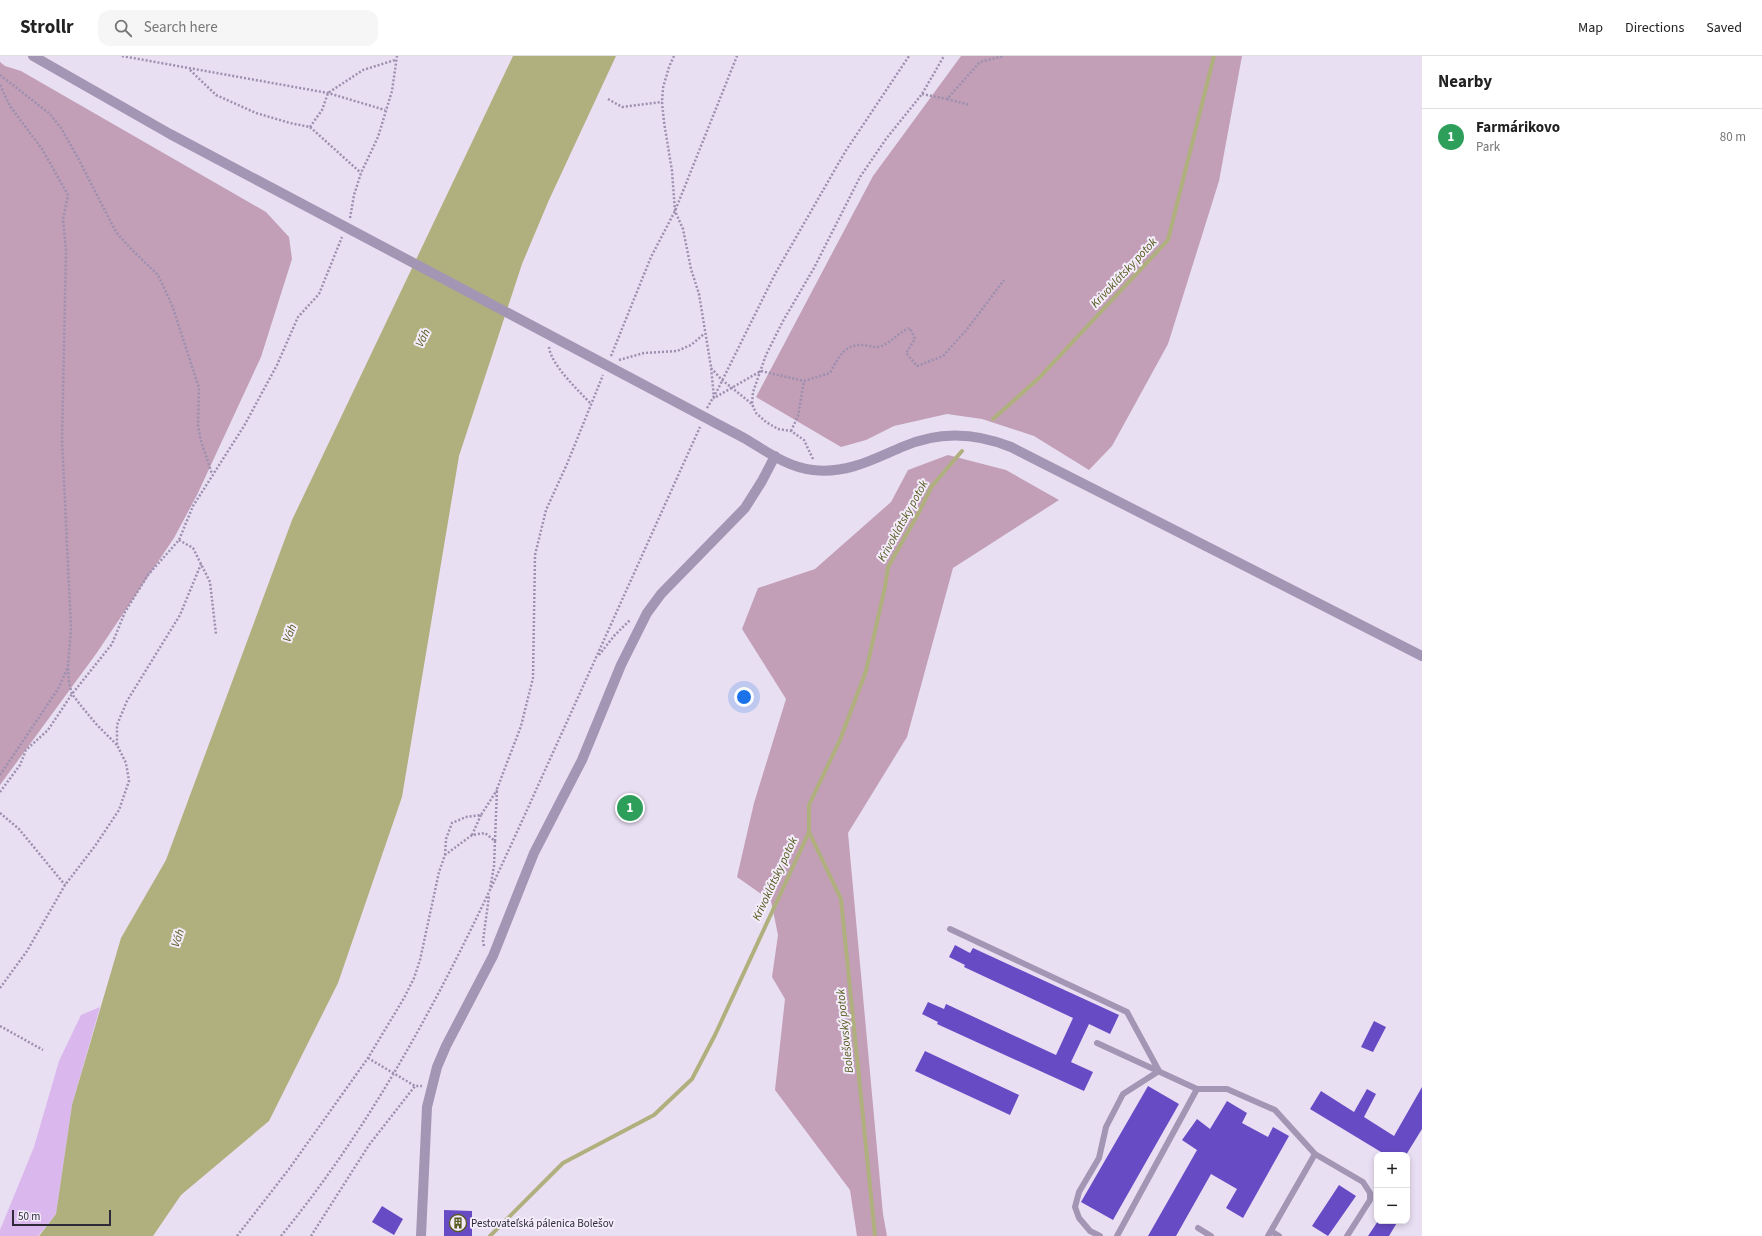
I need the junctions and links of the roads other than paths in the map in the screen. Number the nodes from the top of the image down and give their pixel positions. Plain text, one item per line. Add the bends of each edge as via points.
1 (33, 56) edge
2 (774, 456) junction
3 (1422, 656) edge
4 (950, 929) dead end
5 (1097, 1043) dead end
6 (1159, 1071) junction
7 (1197, 1089) junction
8 (1315, 1154) junction
9 (1198, 1228) dead end
10 (1270, 1234) edge
11 (421, 1236) edge
12 (1100, 1236) edge
13 (1117, 1236) edge
14 (1211, 1236) edge
15 (1279, 1236) edge
16 (1347, 1236) edge

1 - 2 street via 170,134
2 - 3 street via 812,470 837,470 854,467 903,446 939,436 958,434 995,441
2 - 11 street via 745,508 661,594 647,612 582,760 534,853 493,956 446,1046 437,1067 427,1106
4 - 6 lane via 1127,1012
5 - 6 lane
6 - 7 lane
6 - 12 lane via 1123,1094 1106,1127 1099,1158 1079,1192 1075,1207 1079,1218 1090,1231
7 - 8 lane via 1227,1090 1275,1110
7 - 13 lane
8 - 10 lane
8 - 16 lane via 1363,1182 1370,1193 1370,1200
9 - 14 lane
10 - 15 lane

